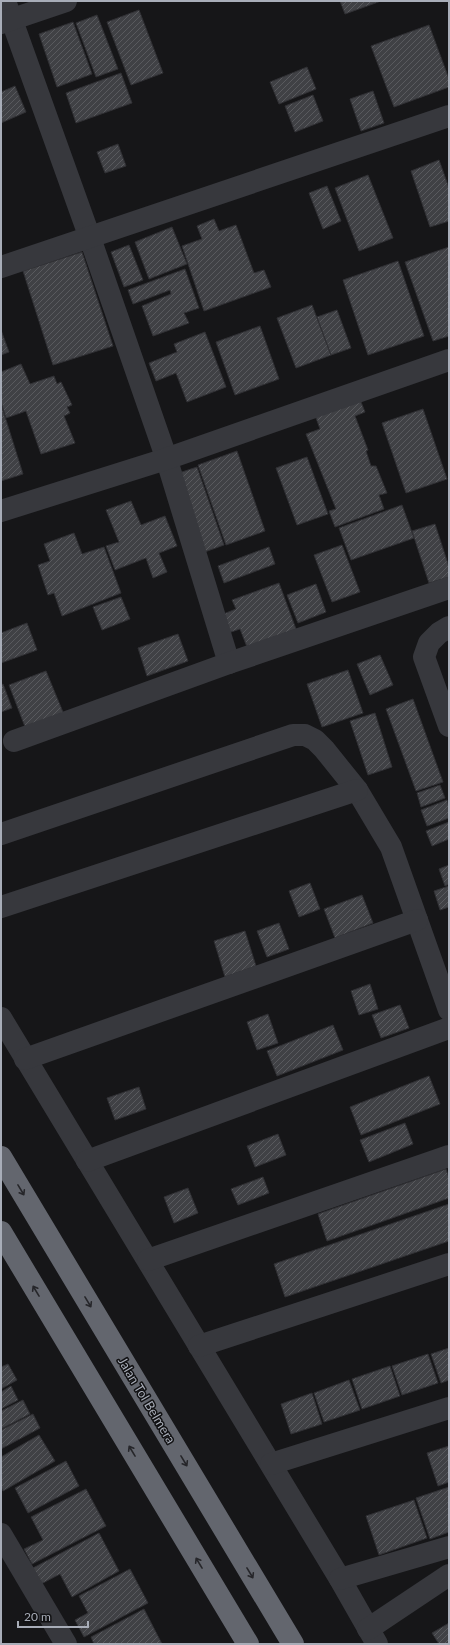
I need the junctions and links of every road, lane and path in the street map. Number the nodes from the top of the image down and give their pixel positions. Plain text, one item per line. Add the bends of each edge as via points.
1 (66, 1) edge
2 (6, 15) edge
3 (449, 116) edge
4 (90, 238) junction
5 (1, 267) edge
6 (449, 360) edge
7 (166, 459) junction
8 (1, 511) edge
9 (449, 588) edge
10 (449, 627) edge
11 (229, 663) junction
12 (449, 726) edge
13 (14, 741) dead end
14 (357, 790) junction
15 (1, 834) edge
16 (1, 907) edge
17 (417, 920) junction
18 (449, 1010) edge
19 (1, 1018) edge
20 (449, 1028) edge
21 (25, 1058) junction
22 (449, 1156) edge
23 (1, 1157) edge
24 (87, 1160) junction
25 (1, 1232) edge
26 (148, 1260) junction
27 (449, 1264) edge
28 (199, 1346) junction
29 (449, 1408) edge
30 (271, 1464) junction
31 (1, 1534) edge
32 (449, 1547) edge
33 (449, 1575) edge
34 (340, 1579) junction
35 (372, 1637) edge
36 (66, 1644) edge
37 (248, 1644) edge
38 (293, 1644) edge

1 - 2 street
2 - 4 street
3 - 4 street
4 - 5 street
4 - 7 street
6 - 7 street
7 - 8 street
7 - 11 street
9 - 11 street
10 - 12 street via 438,633 429,643 424,657
11 - 13 street
14 - 15 street via 315,740 305,735 293,735
14 - 16 street
14 - 17 street via 391,847
17 - 18 street
17 - 21 street
19 - 21 street
20 - 24 street
21 - 24 street
22 - 26 street
23 -> 38 highway, Jalan Tol Belmera
24 - 26 street
37 -> 25 highway
26 - 28 street
27 - 28 street
28 - 30 street
29 - 30 street
30 - 34 street
31 - 36 street
32 - 34 street
33 - 35 street
34 - 35 street

